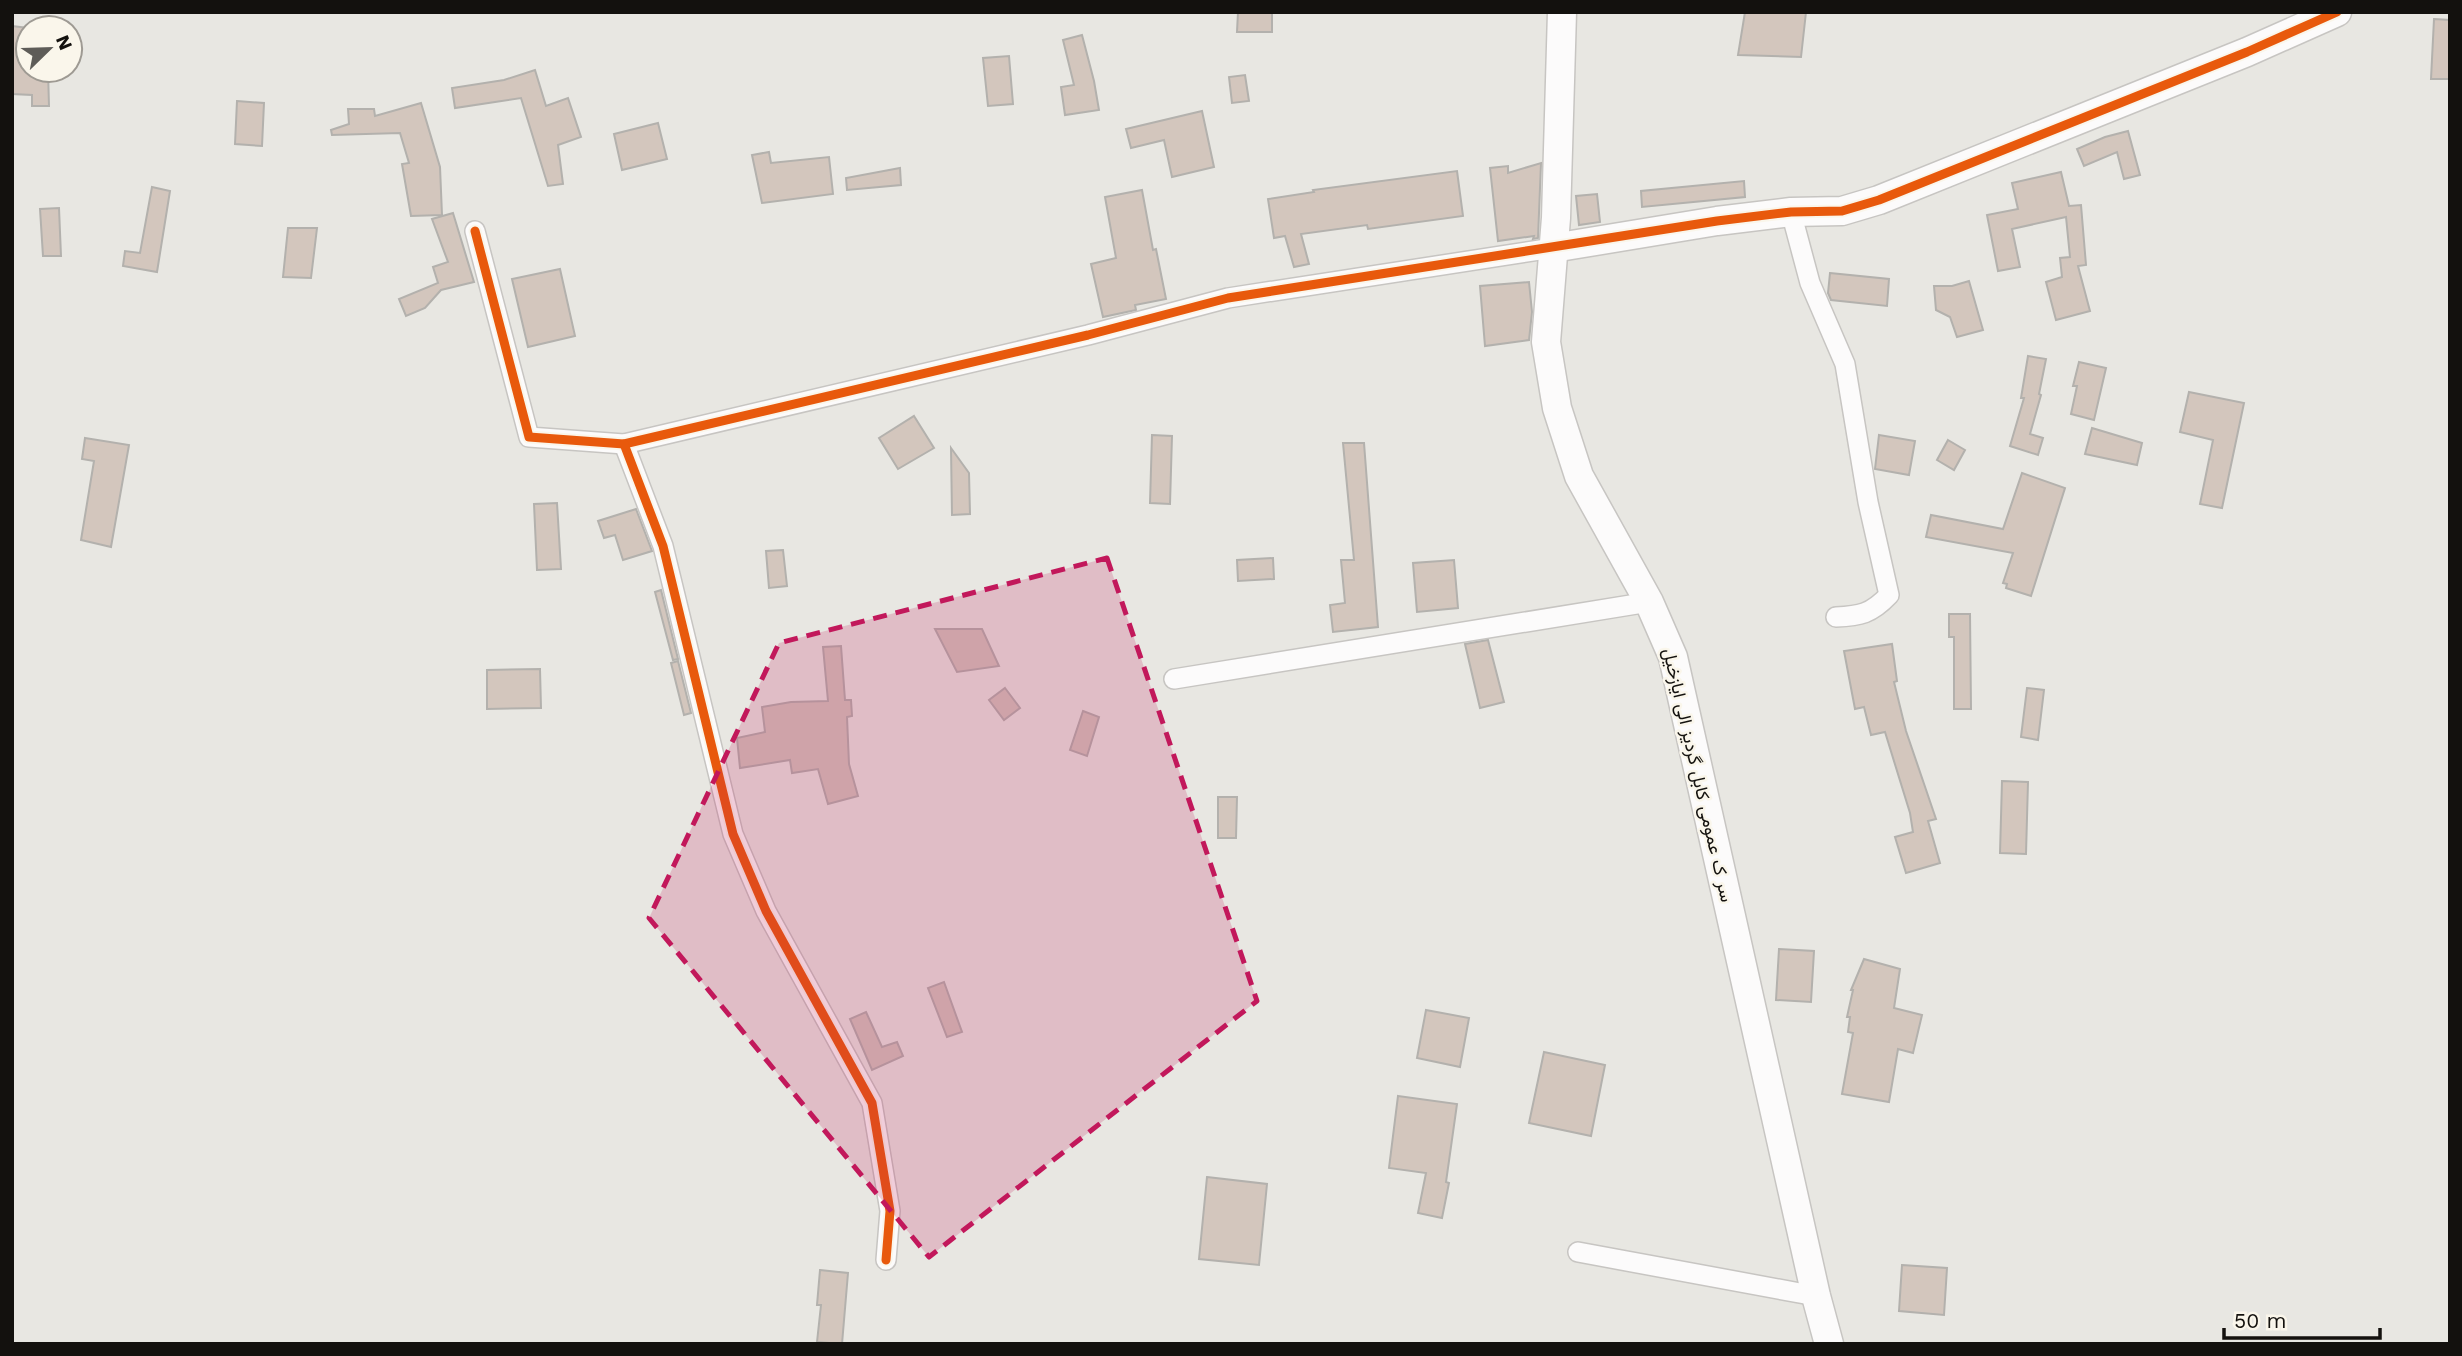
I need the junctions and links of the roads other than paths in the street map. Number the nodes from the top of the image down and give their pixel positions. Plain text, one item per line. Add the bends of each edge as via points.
1 (1562, 12) edge
2 (2337, 12) edge
3 (1791, 212) junction
4 (475, 231) dead end
5 (1553, 248) junction
6 (624, 444) junction
7 (1649, 602) junction
8 (1836, 617) dead end
9 (1174, 679) dead end
10 (1578, 1252) dead end
11 (886, 1260) dead end
12 (1816, 1296) junction
13 (1829, 1344) edge

1 - 5 main road, سر ک عمومی کابل گردیز الی ایازخیل
2 - 3 main road via 1879,200 1842,211
3 - 5 main road
3 - 8 street via 1810,283 1845,364 1889,595 1860,616
4 - 6 street via 529,437
5 - 6 street via 1228,298
5 - 7 main road, سر ک عمومی کابل گردیز الی ایازخیل via 1546,342 1557,408 1578,477
6 - 11 street via 663,546 733,834 766,911 872,1103 890,1211
7 - 9 street
7 - 12 main road, سر ک عمومی کابل گردیز الی ایازخیل via 1673,657
10 - 12 street
12 - 13 main road, سر ک عمومی کابل گردیز الی ایازخیل

